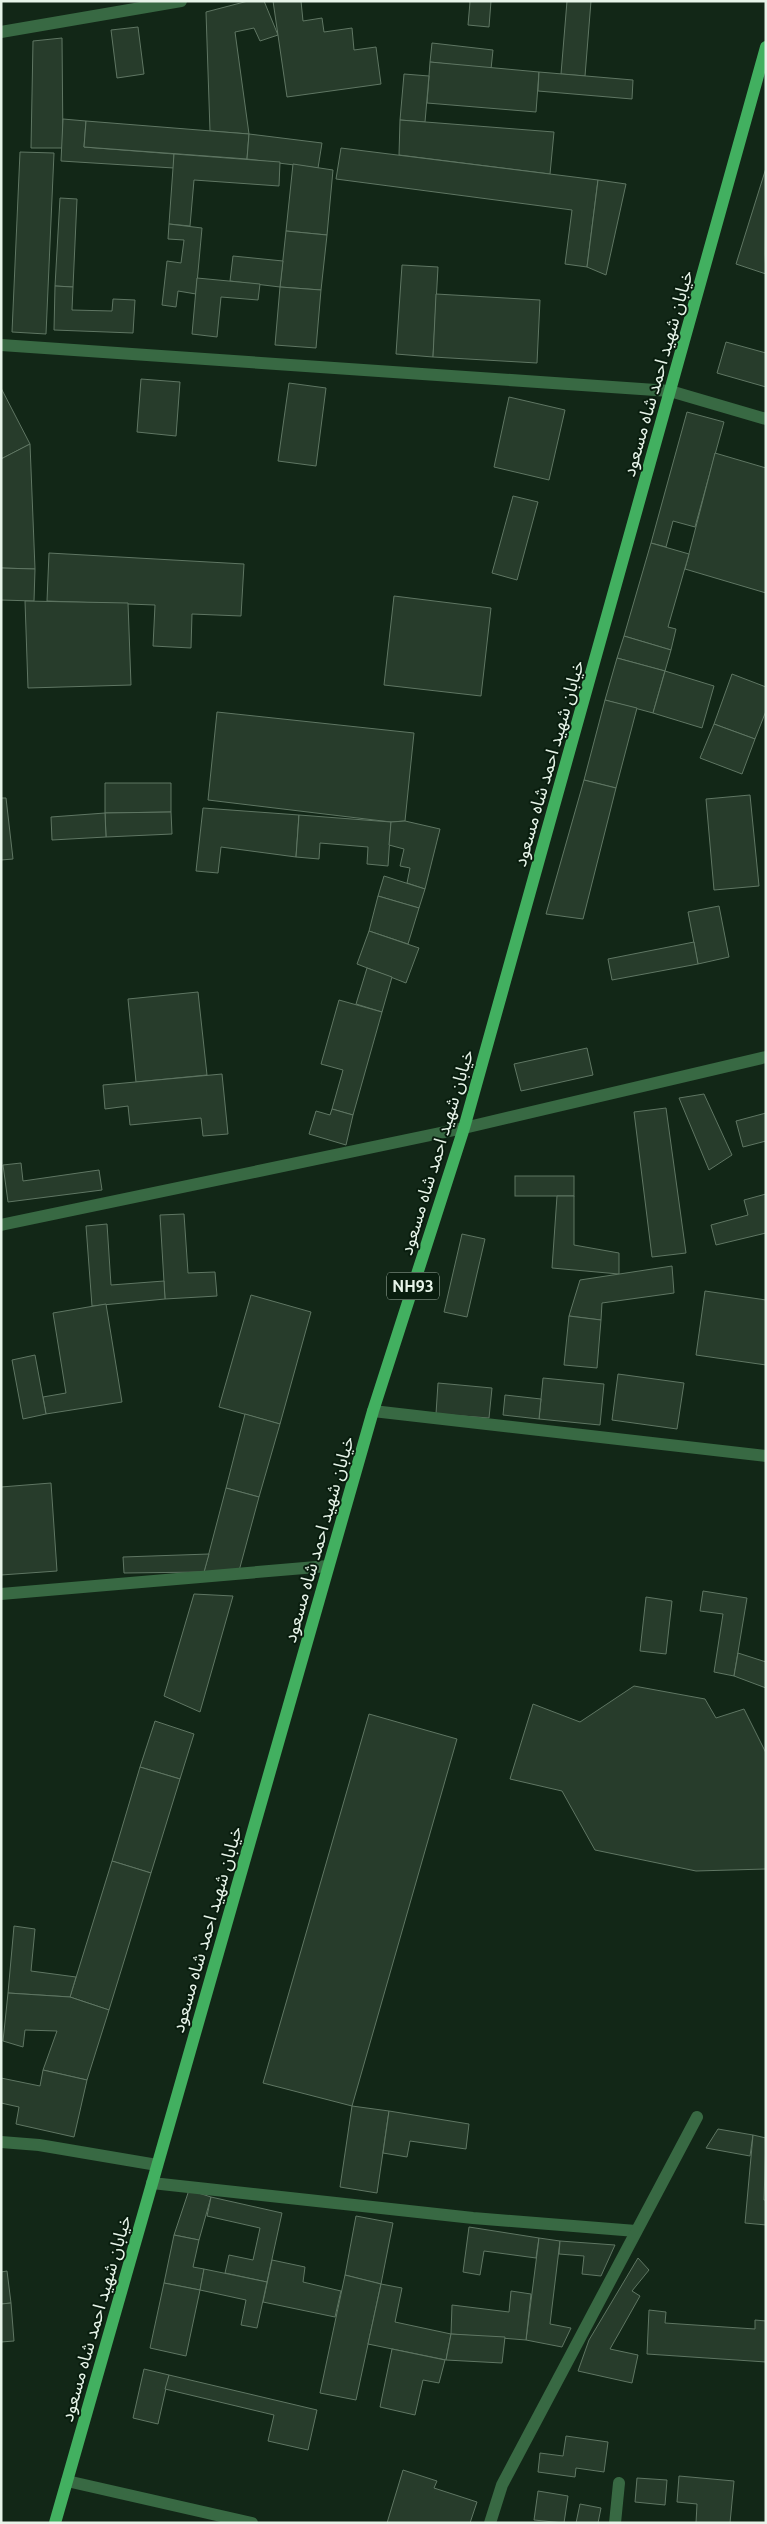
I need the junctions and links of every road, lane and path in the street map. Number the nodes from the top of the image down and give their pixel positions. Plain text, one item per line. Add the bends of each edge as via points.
1 (182, 1) edge
2 (1, 32) edge
3 (766, 47) edge
4 (1, 345) edge
5 (670, 391) junction
6 (766, 419) edge
7 (766, 1057) edge
8 (464, 1128) junction
9 (1, 1226) edge
10 (373, 1411) junction
11 (766, 1456) edge
12 (328, 1566) junction
13 (1, 1594) edge
14 (697, 2117) dead end
15 (1, 2142) edge
16 (157, 2165) junction
17 (152, 2183) junction
18 (636, 2231) junction
19 (67, 2481) junction
20 (619, 2483) dead end
21 (55, 2523) edge
22 (252, 2523) edge
23 (490, 2523) edge
24 (615, 2523) edge

1 - 2 street
3 - 5 main road, خیابان شهید احمد شاه مسعود / NH93
4 - 5 street
5 - 6 street
5 - 8 main road, خیابان شهید احمد شاه مسعود / NH93
7 - 8 street
8 - 9 street
8 - 10 main road, خیابان شهید احمد شاه مسعود / NH93
10 - 11 street
10 - 12 main road, خیابان شهید احمد شاه مسعود / NH93
12 - 13 street
12 - 16 main road, خیابان شهید احمد شاه مسعود / NH93
14 - 18 street
15 - 16 street via 39,2145
16 - 17 main road, خیابان شهید احمد شاه مسعود / NH93
17 - 18 street via 492,2220
17 - 19 main road, خیابان شهید احمد شاه مسعود / NH93
18 - 23 street via 502,2485
19 - 21 main road, خیابان شهید احمد شاه مسعود / NH93
19 - 22 street
20 - 24 street

